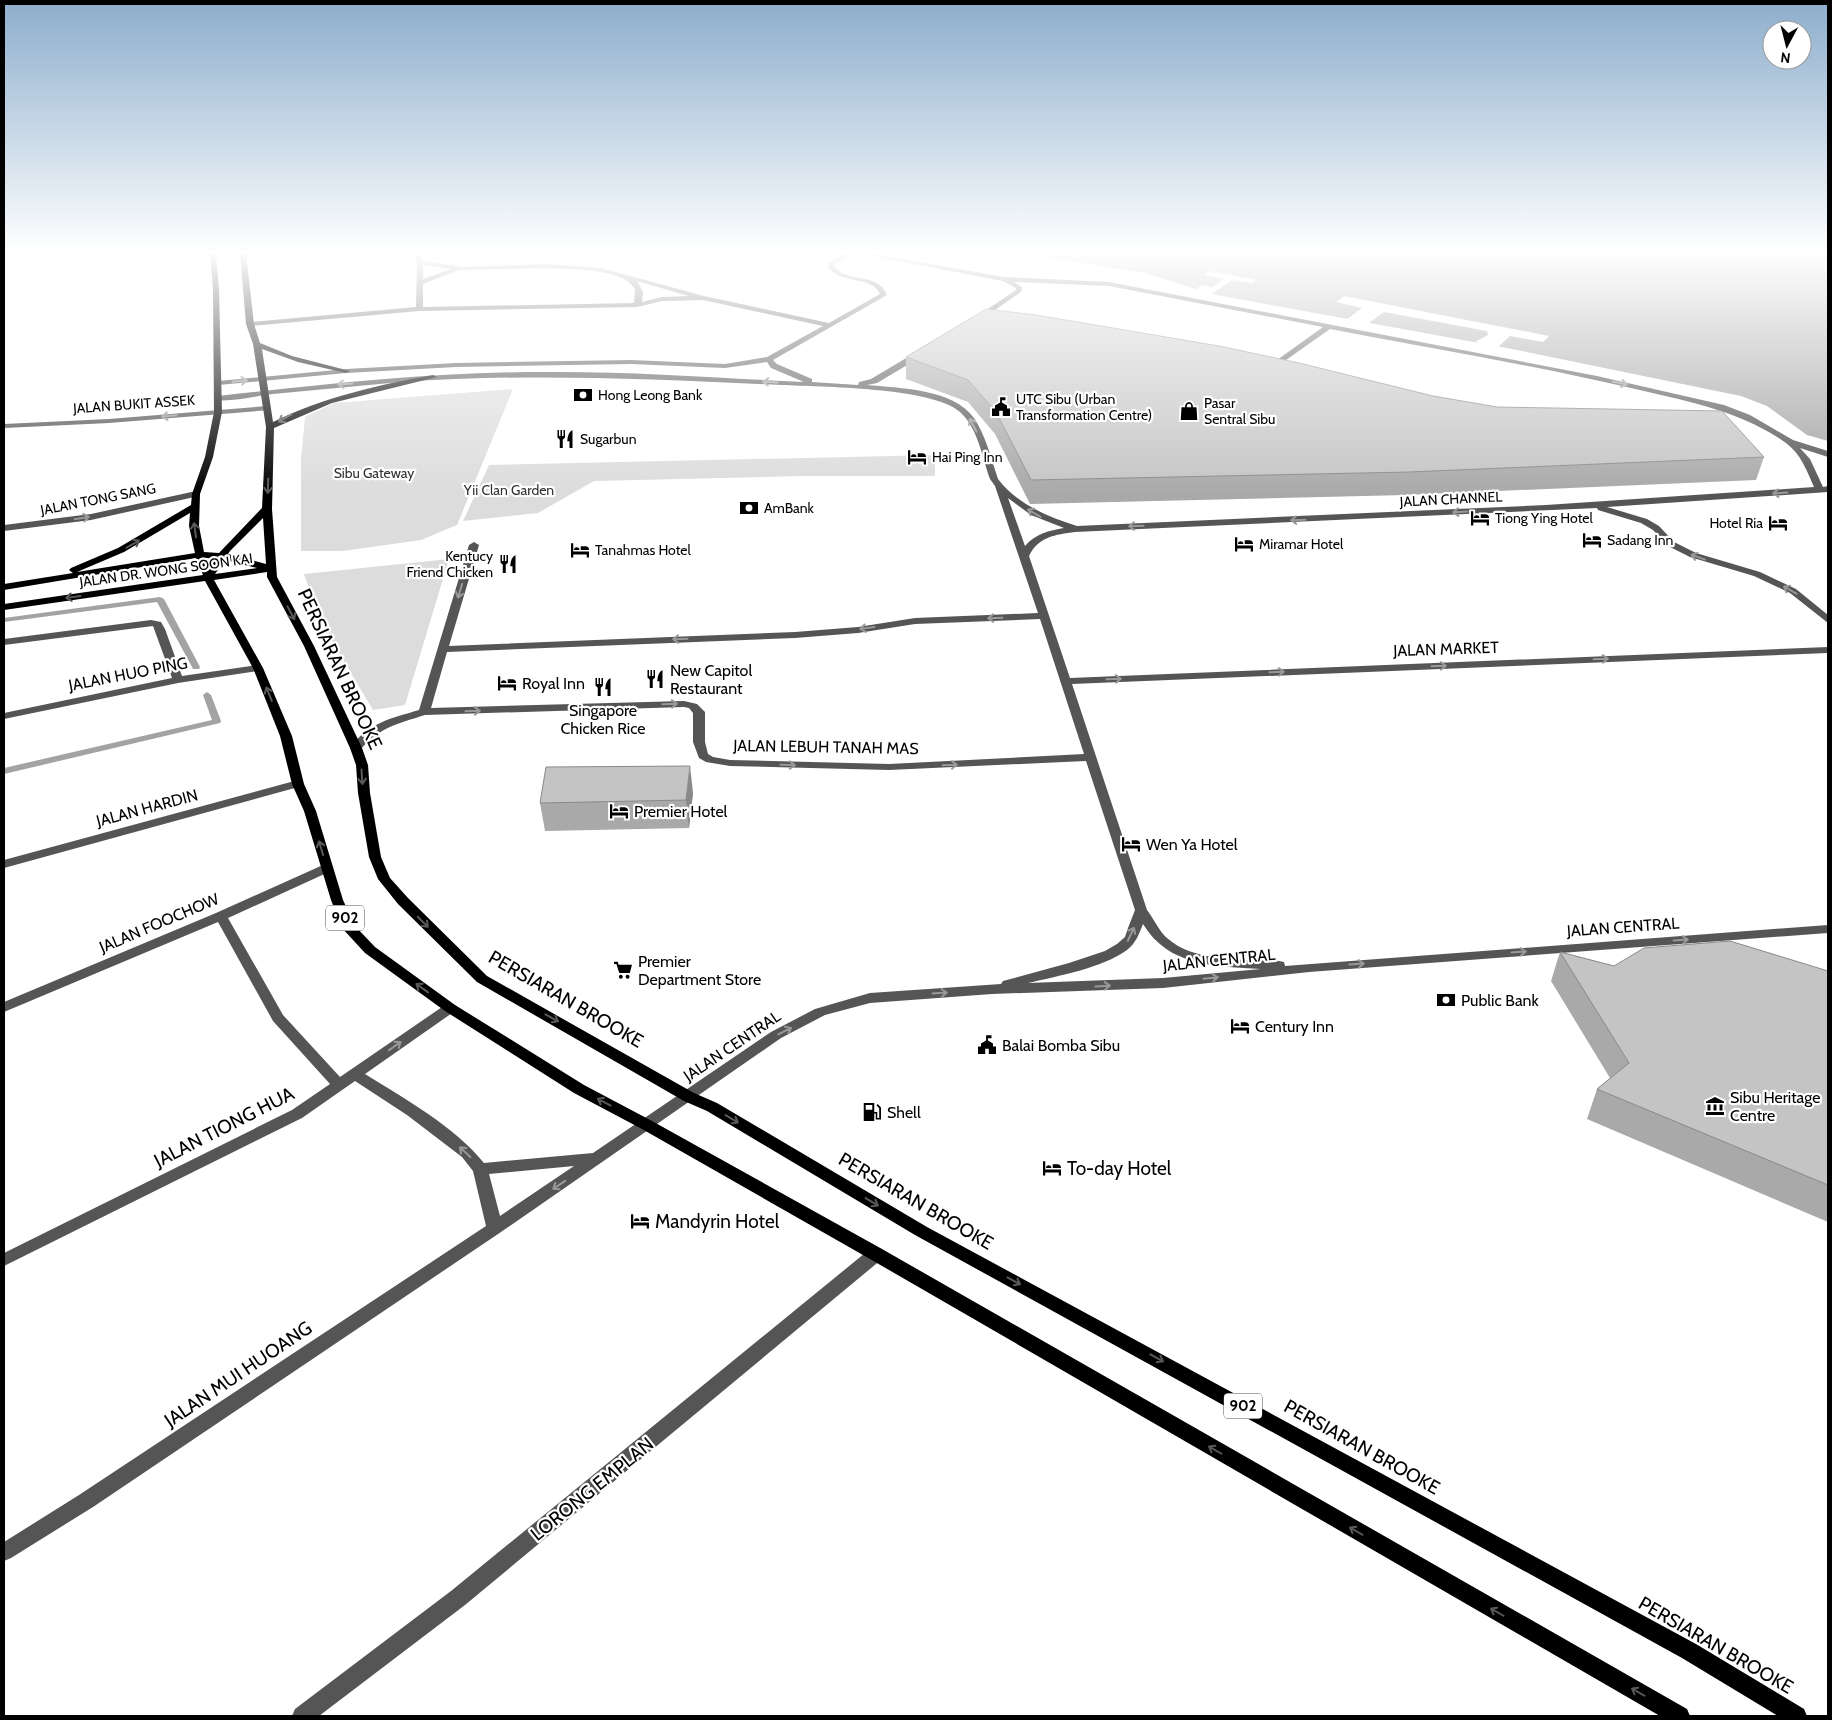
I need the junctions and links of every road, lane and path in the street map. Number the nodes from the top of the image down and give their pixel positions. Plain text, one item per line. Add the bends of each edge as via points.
1 (217, 333) edge
2 (253, 333) edge
3 (815, 333) edge
4 (1320, 333) edge
5 (1360, 333) edge
6 (257, 344) junction
7 (925, 351) edge
8 (769, 359) junction
9 (346, 370) junction
10 (1270, 370) edge
11 (433, 377) junction
12 (262, 379) junction
13 (218, 384) junction
14 (821, 385) junction
15 (853, 386) junction
16 (264, 392) junction
17 (218, 398) junction
18 (267, 408) junction
19 (218, 412) junction
20 (4, 426) edge
21 (270, 427) junction
22 (1790, 442) junction
23 (1828, 454) edge
24 (999, 486) junction
25 (1824, 490) edge
26 (196, 494) junction
27 (195, 506) junction
28 (1591, 506) junction
29 (267, 509) junction
30 (4, 528) edge
31 (1075, 529) junction
32 (474, 545) dead end
33 (200, 555) junction
34 (222, 555) junction
35 (1024, 556) junction
36 (270, 569) junction
37 (208, 577) junction
38 (56, 578) junction
39 (4, 587) edge
40 (4, 607) edge
41 (1044, 616) junction
42 (1828, 620) edge
43 (4, 642) edge
44 (443, 649) junction
45 (1828, 650) edge
46 (258, 668) junction
47 (178, 680) junction
48 (1066, 681) junction
49 (424, 712) junction
50 (4, 716) edge
51 (356, 748) junction
52 (1091, 758) junction
53 (298, 784) junction
54 (4, 864) edge
55 (327, 868) junction
56 (1141, 910) junction
57 (221, 916) junction
58 (1828, 929) edge
59 (1308, 968) junction
60 (992, 989) junction
61 (5, 1004) edge
62 (450, 1008) junction
63 (355, 1074) junction
64 (339, 1086) junction
65 (689, 1097) junction
66 (647, 1125) junction
67 (600, 1158) junction
68 (480, 1169) junction
69 (495, 1228) junction
70 (876, 1254) junction
71 (4, 1260) edge
72 (4, 1552) edge
73 (302, 1716) edge
74 (1680, 1716) edge
75 (1797, 1716) edge

1 - 13 main road
2 - 6 main road, PERSIARAN BROOKE
3 - 8 street
4 - 10 street
5 -> 22 street via 1681,396 1747,417
6 - 9 main road via 290,358
6 - 12 main road, PERSIARAN BROOKE
7 - 15 street via 874,381
8 - 9 street via 725,366 574,362
8 - 14 street via 774,366
9 - 12 street
14 -> 11 street via 656,375
11 -> 16 street
11 -> 21 main road via 341,397 293,414
13 -> 12 street
12 - 16 main road, PERSIARAN BROOKE
13 - 17 main road
14 - 15 street
24 -> 15 street via 973,424 954,404 911,393
16 - 17 street
16 - 18 main road, PERSIARAN BROOKE
17 - 19 main road
18 - 19 street, JALAN BUKIT ASSEK
18 - 21 main road, PERSIARAN BROOKE
19 -> 20 street, JALAN BUKIT ASSEK
19 - 26 main road via 209,457
21 -> 29 main road, PERSIARAN BROOKE
22 - 23 street
22 - 25 street via 1806,459
31 -> 24 street via 1032,513
24 - 35 street
25 -> 28 street, JALAN CHANNEL
26 - 27 main road
30 -> 26 street, JALAN TONG SANG via 91,517
33 -> 27 main road via 194,526
38 -> 27 main road via 121,550
28 -> 31 street, JALAN CHANNEL
42 -> 28 street via 1793,591 1757,574 1692,555 1671,544 1644,521
29 - 34 main road
29 - 36 main road, PERSIARAN BROOKE / 902
31 - 35 street via 1038,537 1030,543
32 -> 44 street
33 - 34 main road, JALAN DR. WONG SOON KAI
33 - 37 main road, 902
33 - 38 main road, JALAN DR. WONG SOON KAI
34 - 36 main road, JALAN DR. WONG SOON KAI
34 - 37 main road
35 - 41 street
36 - 37 main road, JALAN DR. WONG SOON KAI
36 -> 51 main road, PERSIARAN BROOKE / 902
37 -> 40 main road, JALAN DR. WONG SOON KAI
37 - 46 main road, 902
38 - 39 main road, JALAN DR. WONG SOON KAI
41 -> 44 street via 915,621 795,635
41 - 48 street
43 - 47 street via 157,624
44 - 49 street
48 -> 45 street, JALAN MARKET
46 - 47 street, JALAN HUO PING
53 -> 46 main road, 902 via 286,736
47 - 50 street, JALAN HUO PING
48 - 52 street
49 - 51 street, JALAN LEBUH TANAH MAS via 382,725
49 -> 52 street, JALAN LEBUH TANAH MAS via 684,704 699,712 699,742 703,756 730,763 888,767
51 -> 65 main road, PERSIARAN BROOKE / 902 via 362,765 375,857 384,879 403,901 482,978
52 - 56 street
53 - 54 street, JALAN HARDIN
55 -> 53 main road, 902
55 - 57 street, JALAN FOOCHOW
62 -> 55 main road, 902 via 370,950 349,928
56 - 59 street via 1162,942 1176,952 1194,957
60 -> 56 street via 1113,953 1129,940
57 - 61 street, JALAN FOOCHOW
57 - 64 street via 278,1018
59 -> 58 street, JALAN CENTRAL
60 -> 59 street, JALAN CENTRAL via 1163,983
65 -> 60 street, JALAN CENTRAL via 776,1035 820,1012 870,998
63 -> 62 street, JALAN TIONG HUA
66 -> 62 main road, 902 via 579,1089
63 - 64 street, JALAN TIONG HUA
68 -> 63 street via 467,1153 412,1111
64 - 71 street, JALAN TIONG HUA via 298,1114
65 - 66 street, JALAN CENTRAL
65 -> 75 main road, PERSIARAN BROOKE / 902 via 712,1107 921,1231 1689,1651
66 - 67 street, JALAN CENTRAL
66 - 70 main road, 902
67 - 68 street
67 -> 69 street, JALAN MUI HUOANG
68 - 69 street
69 - 72 street, JALAN MUI HUOANG via 86,1501
70 - 73 street, LORONG EMPLAN via 458,1598
74 -> 70 main road, 902

